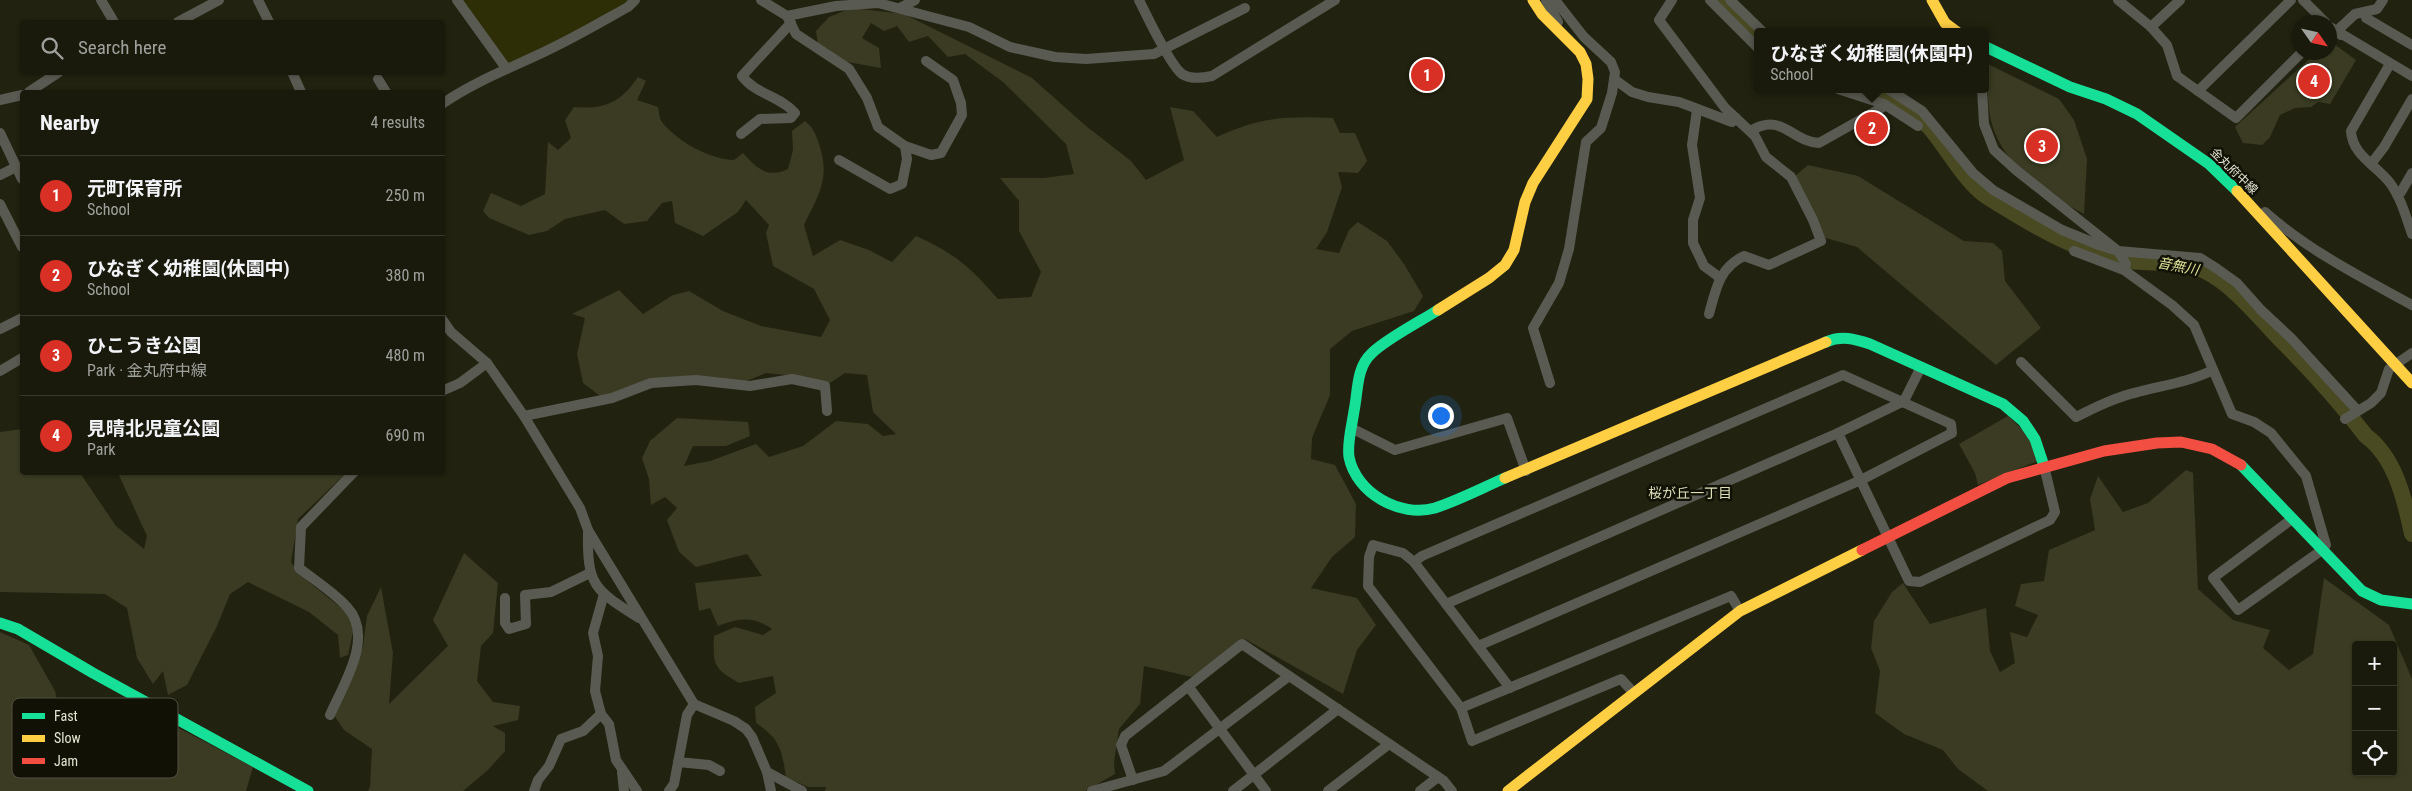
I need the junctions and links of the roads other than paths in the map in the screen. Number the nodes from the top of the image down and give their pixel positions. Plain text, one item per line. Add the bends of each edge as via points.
1 (101, 0) edge
2 (219, 0) edge
3 (258, 0) edge
4 (458, 0) edge
5 (635, 0) edge
6 (761, 0) edge
7 (916, 0) edge
8 (1139, 0) edge
9 (1335, 0) edge
10 (1533, 0) edge
11 (1546, 0) edge
12 (1555, 0) edge
13 (1672, 0) edge
14 (1710, 0) edge
15 (1730, 0) edge
16 (1932, 0) edge
17 (2118, 0) edge
18 (2180, 0) edge
19 (2291, 0) edge
20 (2303, 0) edge
21 (2383, 0) edge
22 (900, 8) junction
23 (1245, 8) dead end
24 (2364, 12) junction
25 (2318, 15) edge
26 (113, 20) edge
27 (182, 20) edge
28 (268, 20) edge
29 (789, 20) junction
30 (1555, 26) junction
31 (2151, 27) junction
32 (1759, 28) edge
33 (1952, 28) edge
34 (2337, 32) edge
35 (2341, 35) junction
36 (1754, 44) edge
37 (2412, 45) edge
38 (1989, 49) edge
39 (1165, 50) junction
40 (2294, 60) edge
41 (926, 62) dead end
42 (2390, 64) junction
43 (506, 68) junction
44 (54, 75) edge
45 (293, 75) edge
46 (2412, 76) edge
47 (378, 79) dead end
48 (1614, 79) junction
49 (32, 90) edge
50 (300, 90) edge
51 (385, 90) edge
52 (2198, 90) junction
53 (1850, 93) edge
54 (1894, 93) edge
55 (1982, 93) edge
56 (20, 95) edge
57 (2412, 99) edge
58 (0, 100) edge
59 (445, 102) edge
60 (1884, 104) junction
61 (1698, 110) junction
62 (1736, 118) junction
63 (1918, 126) dead end
64 (1750, 131) junction
65 (0, 133) edge
66 (741, 134) dead end
67 (906, 146) junction
68 (839, 160) dead end
69 (2371, 164) junction
70 (16, 167) junction
71 (2412, 173) edge
72 (0, 175) edge
73 (20, 176) edge
74 (2396, 194) junction
75 (2246, 200) junction
76 (0, 204) edge
77 (2412, 234) edge
78 (20, 243) edge
79 (2074, 251) dead end
80 (2118, 251) junction
81 (2125, 267) junction
82 (1719, 277) junction
83 (2412, 305) edge
84 (1709, 314) dead end
85 (20, 319) edge
86 (445, 323) edge
87 (0, 328) edge
88 (2412, 354) edge
89 (20, 359) edge
90 (2021, 362) dead end
91 (487, 363) junction
92 (2395, 363) junction
93 (1921, 367) junction
94 (2214, 370) junction
95 (0, 371) edge
96 (1550, 382) dead end
97 (2412, 383) edge
98 (445, 390) edge
99 (1904, 401) junction
100 (2357, 410) junction
101 (827, 411) dead end
102 (524, 416) junction
103 (2345, 419) dead end
104 (1352, 428) junction
105 (1838, 433) junction
106 (2044, 466) junction
107 (1526, 471) junction
108 (351, 475) edge
109 (1861, 480) junction
110 (2292, 519) junction
111 (588, 530) junction
112 (1888, 536) junction
113 (2322, 550) junction
114 (1414, 562) junction
115 (590, 573) junction
116 (604, 594) junction
117 (505, 598) dead end
118 (1446, 604) junction
119 (2412, 604) edge
120 (1740, 611) junction
121 (640, 618) junction
122 (0, 623) edge
123 (1478, 646) junction
124 (1289, 676) junction
125 (1188, 686) junction
126 (1510, 688) junction
127 (1633, 692) junction
128 (139, 698) edge
129 (694, 704) junction
130 (1461, 708) junction
131 (1338, 709) junction
132 (601, 714) junction
133 (330, 715) dead end
134 (178, 720) edge
135 (1219, 729) junction
136 (1389, 744) junction
137 (678, 762) junction
138 (720, 771) dead end
139 (622, 772) junction
140 (767, 772) junction
141 (1253, 775) junction
142 (1438, 777) junction
143 (1133, 780) junction
144 (308, 791) edge
145 (534, 791) edge
146 (624, 791) edge
147 (637, 791) edge
148 (668, 791) edge
149 (771, 791) edge
150 (802, 791) edge
151 (1092, 791) edge
152 (1233, 791) edge
153 (1266, 791) edge
154 (1328, 791) edge
155 (1420, 791) edge
156 (1452, 791) edge
157 (1508, 791) edge

1 - 26 street
2 - 27 street
3 - 28 street
4 - 43 street
5 - 43 street via 628,7 546,51
6 - 29 street
7 - 22 street
8 - 39 street
9 - 39 street via 1212,76 1197,79 1182,74
10 - 30 street
11 - 30 street via 1558,22
12 - 48 street via 1584,37 1611,62
13 - 62 street via 1659,20
14 - 36 street
15 - 32 street
16 - 33 street via 1945,23
17 - 31 street
18 - 31 street
19 - 52 street
20 - 25 street
21 - 24 street via 2377,9
22 - 29 street via 878,4 853,5
22 - 39 street via 969,27 1010,47 1055,57 1118,58
23 - 39 street
24 - 35 street via 2355,14 2340,28
24 - 37 street via 2366,18
29 - 66 street via 742,76 748,84 787,104 795,113 791,118 760,118
29 - 67 street via 796,34 849,69 867,98 878,127
30 - 104 street via 1580,51 1588,66 1588,99 1533,184 1525,202 1514,250 1506,265 1489,278 1371,353 1361,364
31 - 52 street via 2167,45 2178,76
34 - 35 street
35 - 42 street
38 - 75 street, 金丸府中線 via 2137,114 2209,164
40 - 52 street via 2236,118
41 - 67 street via 952,80 962,115 941,153 931,155
42 - 46 street
42 - 69 street via 2352,131 2352,139 2360,153
43 - 59 street
44 - 49 street
45 - 50 street
47 - 51 street
48 - 61 street via 1632,92 1679,102
48 - 96 street via 1601,128 1586,142 1569,249 1559,283 1533,328
53 - 60 street
54 - 80 street via 1922,111 1973,173 1993,190 2062,230
55 - 80 street via 1984,124 1994,150
56 - 58 street
57 - 69 street
60 - 63 street
60 - 64 street via 1819,143 1771,124 1762,124
61 - 62 street via 1732,122
61 - 82 street via 1692,145 1700,198 1693,220 1693,243 1704,266
62 - 64 street
64 - 82 street via 1766,157 1790,177 1821,241 1769,265 1744,256 1736,259
65 - 70 street
67 - 68 street via 902,184 890,189
69 - 74 street
70 - 72 street
70 - 73 street
71 - 74 street via 2401,192
74 - 77 street
75 - 83 street via 2324,256
75 - 92 street, 金丸府中線
76 - 78 street
79 - 81 street
80 - 81 street
80 - 100 street via 2200,258 2216,268 2237,283
81 - 94 street via 2194,325
82 - 84 street
85 - 87 street
86 - 91 street
88 - 92 street
89 - 95 street
90 - 94 street via 2076,417 2101,404 2194,379
91 - 98 street
91 - 102 street
92 - 97 street, 金丸府中線
92 - 100 street via 2389,369 2381,392 2372,403
93 - 99 street
93 - 106 street via 2003,404 2023,421 2035,439
93 - 107 street via 1870,344 1836,338
94 - 113 street via 2232,414 2272,433 2306,476 2326,545
99 - 105 street
99 - 109 street via 1951,424 1952,434
99 - 114 street via 1844,375
100 - 103 street
101 - 102 street via 825,386 792,379 750,386 696,380 651,383 612,398
102 - 111 street via 580,508
104 - 107 street via 1395,450 1507,418
104 - 107 street via 1349,459 1357,475 1372,494 1387,504 1410,511 1434,508
105 - 109 street
105 - 118 street
106 - 110 street via 2149,443 2200,444 2244,468
106 - 112 street via 2006,478
106 - 112 street via 2055,512 2050,520 1920,582 1910,581
108 - 133 street via 301,527 299,568 347,606 355,617 359,635 353,662
109 - 112 street
109 - 123 street
110 - 113 street
110 - 113 street via 2213,578 2238,610
111 - 115 street
111 - 121 street
112 - 120 street
113 - 119 street via 2362,592 2380,600
114 - 118 street
114 - 130 street via 1403,553 1373,545 1369,557 1368,586
115 - 116 street
115 - 117 street via 551,592 525,595 526,624 509,629 505,623
116 - 121 street
116 - 132 street via 593,633 598,656 595,691
118 - 123 street
120 - 126 street via 1731,596
120 - 127 street
121 - 129 street
122 - 128 street via 18,629
123 - 126 street
124 - 125 street via 1242,644
124 - 131 street
124 - 135 street
125 - 135 street
125 - 143 street via 1126,736 1121,745
126 - 130 street
127 - 130 street via 1621,679 1472,741
127 - 157 street
129 - 137 street via 687,715
129 - 140 street via 746,728
131 - 136 street
131 - 141 street
132 - 139 street via 609,724 616,760
132 - 145 street via 583,731 561,739
134 - 144 street
135 - 141 street
135 - 143 street via 1164,771
136 - 142 street
136 - 154 street
137 - 138 street via 709,766
137 - 148 street via 674,784
139 - 146 street
139 - 147 street
140 - 149 street
140 - 150 street
141 - 152 street
141 - 153 street
142 - 155 street
142 - 156 street
143 - 151 street

